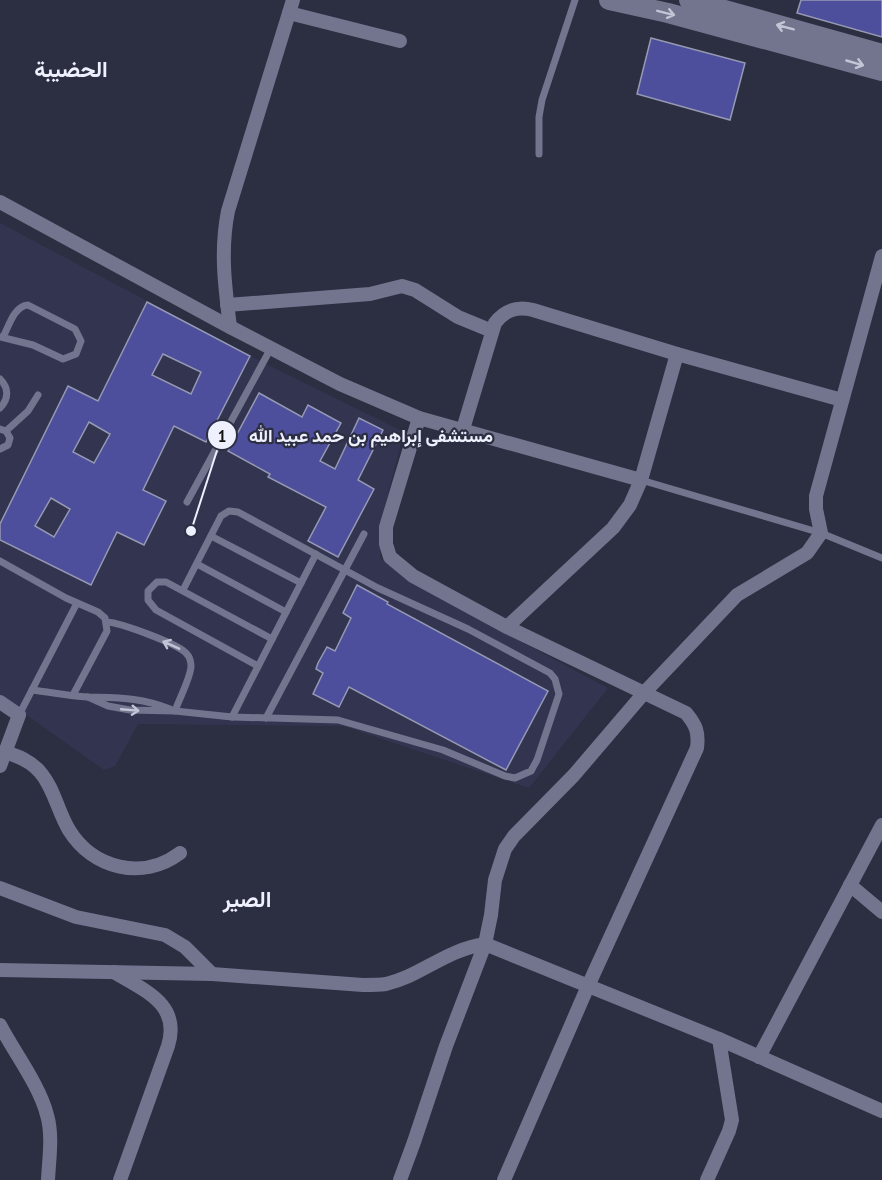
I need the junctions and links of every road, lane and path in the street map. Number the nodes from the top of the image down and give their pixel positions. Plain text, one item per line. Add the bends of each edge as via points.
1 (575, 0) edge
2 (609, 0) edge
3 (689, 0) edge
4 (291, 6) edge
5 (400, 41) dead end
6 (882, 54) edge
7 (882, 71) edge
8 (539, 154) dead end
9 (0, 202) edge
10 (882, 256) edge
11 (227, 305) junction
12 (230, 327) junction
13 (492, 331) junction
14 (2, 337) edge
15 (270, 348) junction
16 (678, 354) junction
17 (0, 379) edge
18 (38, 395) dead end
19 (842, 400) junction
20 (0, 408) edge
21 (419, 418) junction
22 (463, 429) junction
23 (3, 430) edge
24 (0, 449) edge
25 (641, 480) junction
26 (187, 502) dead end
27 (822, 533) junction
28 (364, 534) dead end
29 (211, 536) junction
30 (316, 554) junction
31 (882, 558) edge
32 (0, 561) edge
33 (197, 564) junction
34 (345, 570) junction
35 (301, 584) junction
36 (183, 590) junction
37 (77, 603) junction
38 (286, 612) junction
39 (107, 622) junction
40 (507, 627) junction
41 (272, 639) junction
42 (258, 666) junction
43 (32, 690) junction
44 (644, 693) junction
45 (73, 695) junction
46 (88, 697) junction
47 (0, 702) edge
48 (175, 711) junction
49 (19, 715) junction
50 (232, 717) junction
51 (266, 718) junction
52 (2, 759) edge
53 (882, 825) edge
54 (180, 853) dead end
55 (850, 885) junction
56 (0, 888) edge
57 (882, 912) edge
58 (485, 944) junction
59 (0, 970) edge
60 (113, 971) junction
61 (212, 974) junction
62 (588, 986) junction
63 (0, 1024) edge
64 (719, 1039) junction
65 (759, 1057) junction
66 (882, 1111) edge
67 (48, 1180) edge
68 (120, 1180) edge
69 (400, 1180) edge
70 (504, 1180) edge
71 (707, 1180) edge

1 - 8 lane via 542,100
2 -> 7 main road
6 -> 3 main road
4 - 5 street
4 - 11 street via 228,211 223,249
9 - 12 street
10 - 19 street
11 - 12 street
11 - 13 street via 370,294 402,286
12 - 15 street
13 - 16 street via 501,316 525,308
13 - 22 street
14 - 14 lane via 63,359 76,354 81,341 75,329 28,305 17,309
15 - 21 street
15 - 26 lane
16 - 19 street
16 - 25 street
17 - 20 lane via 7,395
18 - 23 lane via 28,411
19 - 27 street via 816,496
21 - 22 street
21 - 40 street via 386,527 390,557 413,576
22 - 25 street
23 - 24 lane via 10,442
25 - 27 lane
25 - 40 street via 630,505 613,528
27 - 31 lane
27 - 44 street via 807,553 737,595
28 - 34 lane
29 - 30 lane via 221,516 234,510
29 - 33 lane
29 - 35 lane
30 - 34 lane
30 - 35 lane
32 - 37 lane
33 - 36 lane
33 - 38 lane
34 - 51 lane
34 - 51 lane via 550,673 559,694 535,766 526,774 510,778 443,750 349,722
35 - 38 lane
36 - 41 lane
36 - 42 lane via 157,582 148,591 148,600 156,610
37 - 39 lane via 101,614
37 - 43 lane
38 - 41 lane
39 - 45 lane via 105,635
48 -> 39 lane via 190,671 187,654 127,626
40 - 44 street
41 - 42 lane
42 - 50 lane
43 - 45 lane
43 - 49 lane
44 - 58 street via 505,849 495,880
44 - 62 street via 686,713 699,734 697,748
45 - 46 lane
46 - 48 lane via 123,697
46 -> 48 lane via 119,709
47 - 49 street
48 - 50 lane
49 - 52 street
50 - 51 lane
52 - 54 street via 23,759 41,773 70,831 100,860 138,869 164,863
53 - 55 street
55 - 57 street
55 - 65 street
56 - 61 street via 76,917 165,934 185,947
58 - 61 street via 454,952 386,984
58 - 62 street
58 - 69 street
59 - 60 street
60 - 61 street
60 - 68 street via 161,1003 171,1024 168,1046
62 - 64 street
62 - 70 street
63 - 67 street via 48,1117
64 - 65 street
64 - 71 street via 732,1120
65 - 66 street

